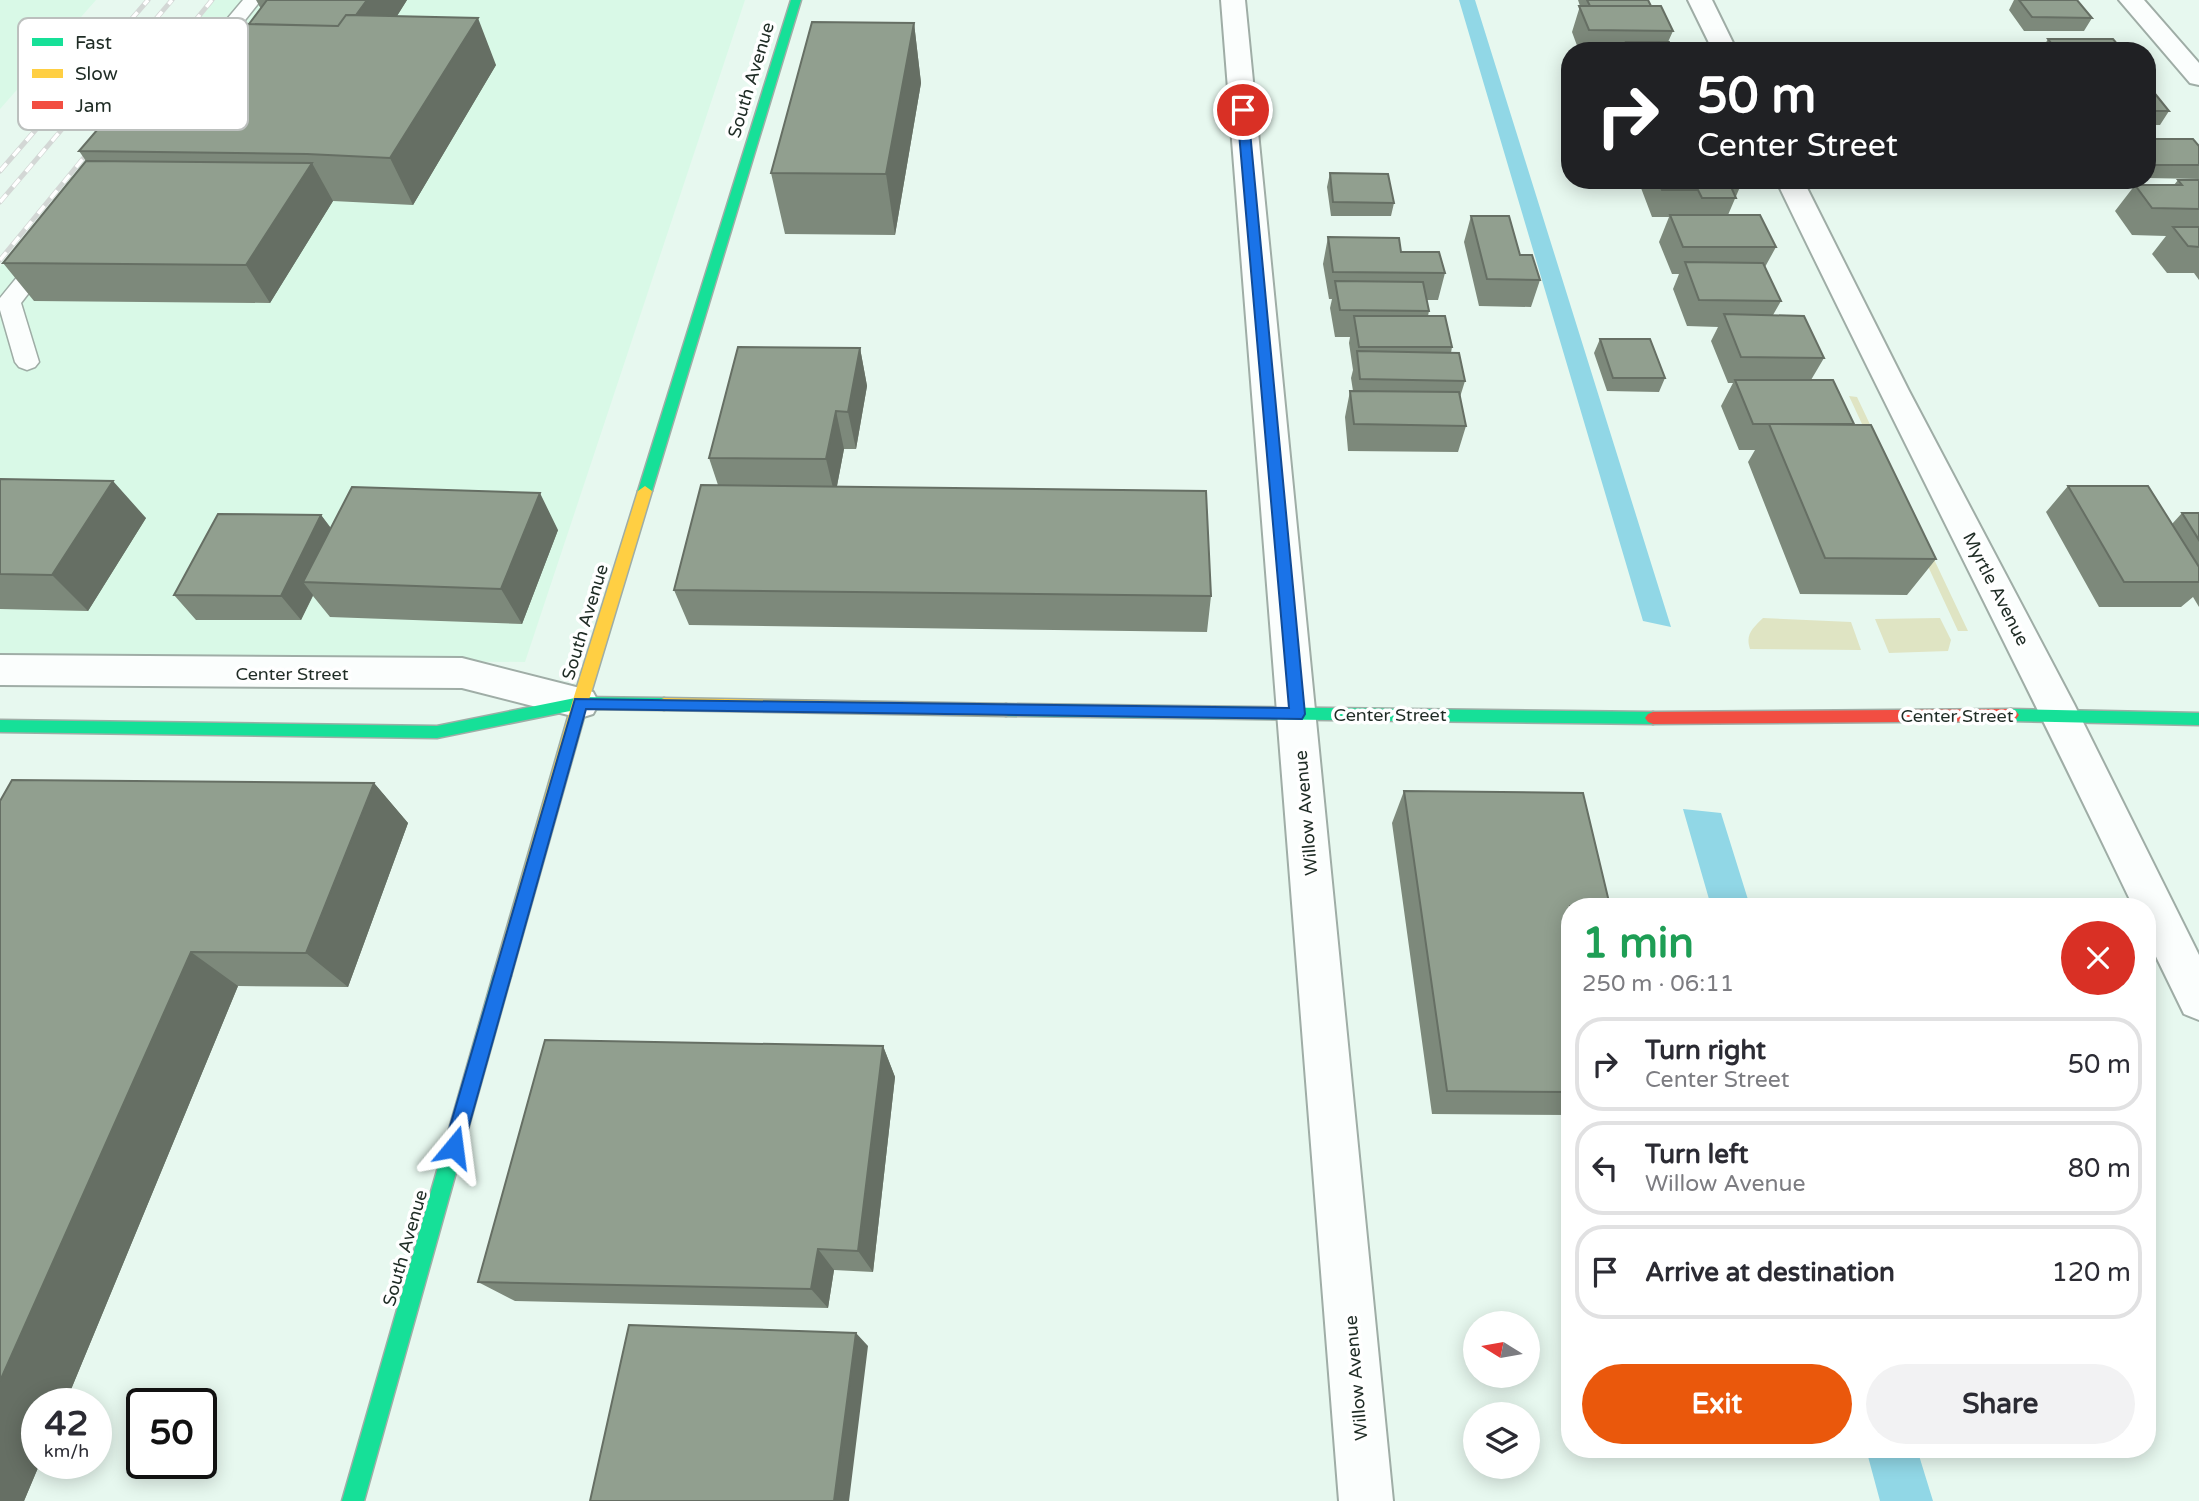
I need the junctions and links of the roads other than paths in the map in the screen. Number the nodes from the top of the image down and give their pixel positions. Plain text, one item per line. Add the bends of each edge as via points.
1 (252, 0) edge
2 (796, 0) edge
3 (1233, 0) edge
4 (1700, 0) edge
5 (2131, 0) edge
6 (237, 18) edge
7 (1721, 42) edge
8 (2199, 78) edge
9 (1793, 189) edge
10 (61, 237) edge
11 (27, 362) dead end
12 (0, 670) edge
13 (580, 703) junction
14 (1297, 714) junction
15 (2061, 715) junction
16 (2199, 719) edge
17 (0, 726) edge
18 (2150, 898) edge
19 (2156, 911) edge
20 (2199, 1000) edge
21 (353, 1501) edge
22 (1366, 1501) edge

1 - 6 lane
2 - 13 street, South Avenue
3 - 14 street, Willow Avenue
4 - 7 street
5 - 8 street
9 - 15 street, Myrtle Avenue
10 - 11 lane via 9,302
12 - 13 street, Center Street via 462,673
13 - 14 street, Center Street
13 - 17 street, Center Street via 437,732
13 - 21 street, South Avenue
14 - 15 street, Center Street
14 - 22 street, Willow Avenue
15 - 16 street, Center Street
15 - 18 street, Myrtle Avenue
19 - 20 street, Myrtle Avenue

